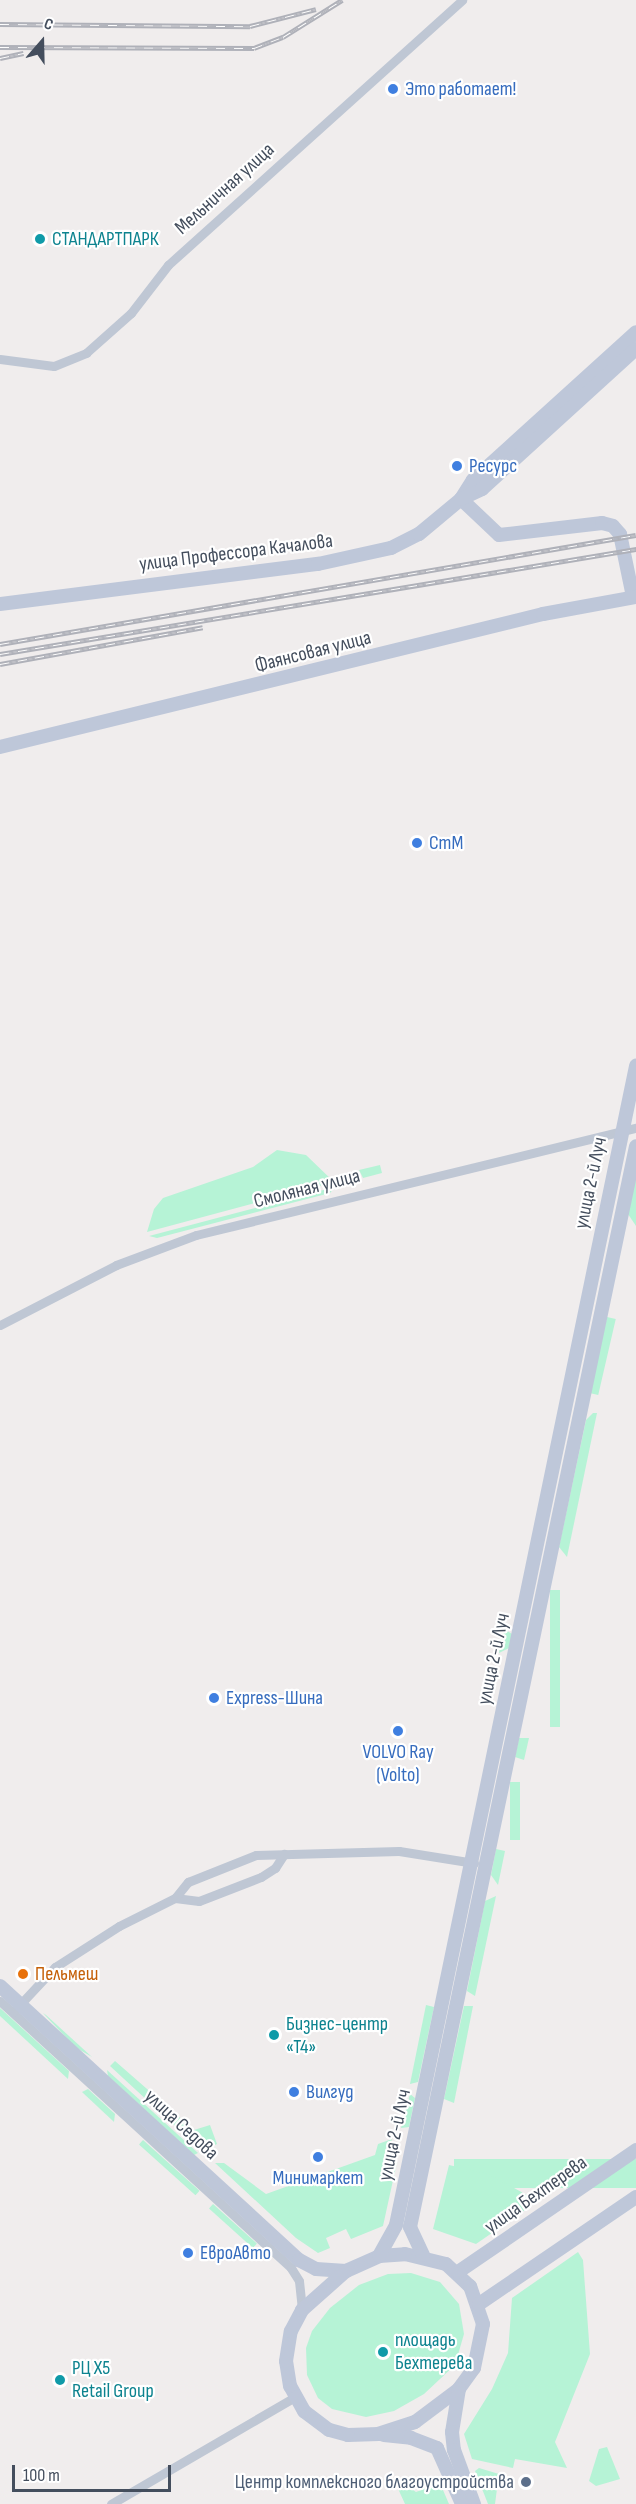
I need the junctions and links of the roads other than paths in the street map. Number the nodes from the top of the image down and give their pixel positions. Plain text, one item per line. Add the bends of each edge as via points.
1 (462, 0) edge
2 (636, 332) edge
3 (636, 349) edge
4 (0, 359) edge
5 (461, 499) junction
6 (634, 597) edge
7 (0, 604) edge
8 (0, 747) edge
9 (636, 1066) edge
10 (636, 1128) edge
11 (622, 1131) junction
12 (636, 1146) edge
13 (0, 1325) edge
14 (284, 1854) junction
15 (478, 1863) junction
16 (175, 1898) junction
17 (0, 1986) edge
18 (0, 2001) edge
19 (16, 2008) junction
20 (636, 2150) edge
21 (636, 2197) edge
22 (423, 2255) junction
23 (379, 2256) junction
24 (346, 2271) junction
25 (458, 2272) junction
26 (479, 2304) junction
27 (302, 2310) junction
28 (459, 2389) junction
29 (295, 2397) junction
30 (379, 2434) junction
31 (111, 2504) edge
32 (462, 2504) edge
33 (474, 2504) edge

1 - 4 street, Мельничная улица via 168,265 131,313 86,353 54,366
2 - 5 main road, улица Профессора Качалова via 473,480
3 - 5 main road, улица Профессора Качалова via 482,489
5 - 6 main road via 499,535 602,523 613,526 620,534
5 - 7 main road, улица Профессора Качалова via 407,542 363,555
6 - 8 main road, Фаянсовая улица via 543,614
9 - 11 main road, улица 2-й Луч
10 - 11 street, Смоляная улица
11 - 13 street, Смоляная улица via 196,1235 116,1264
11 - 15 main road, улица 2-й Луч
12 - 15 main road, улица 2-й Луч
14 - 15 street via 399,1851
14 - 16 street via 256,1855 188,1882
14 - 16 street via 275,1868 261,1877 198,1901
15 - 22 main road, улица 2-й Луч via 410,2227
15 - 23 main road, улица 2-й Луч via 396,2225
16 - 19 street via 118,1926 55,1967
17 - 19 main road, улица Седова
18 - 19 street, улица Седова
19 - 24 main road, улица Седова via 299,2260 315,2269
19 - 27 street, улица Седова via 291,2268 299,2281
20 - 25 main road, улица Бехтерева
21 - 26 main road
22 - 23 main road
22 - 25 main road
23 - 24 main road
24 - 27 main road
25 - 26 main road
26 - 28 main road via 483,2324 479,2356
27 - 29 main road via 291,2331 286,2361
28 - 30 main road via 434,2411
28 - 33 main road via 452,2432 454,2450
29 - 30 main road via 304,2411 329,2430 348,2435
29 - 31 street
30 - 32 main road via 411,2438 437,2448

